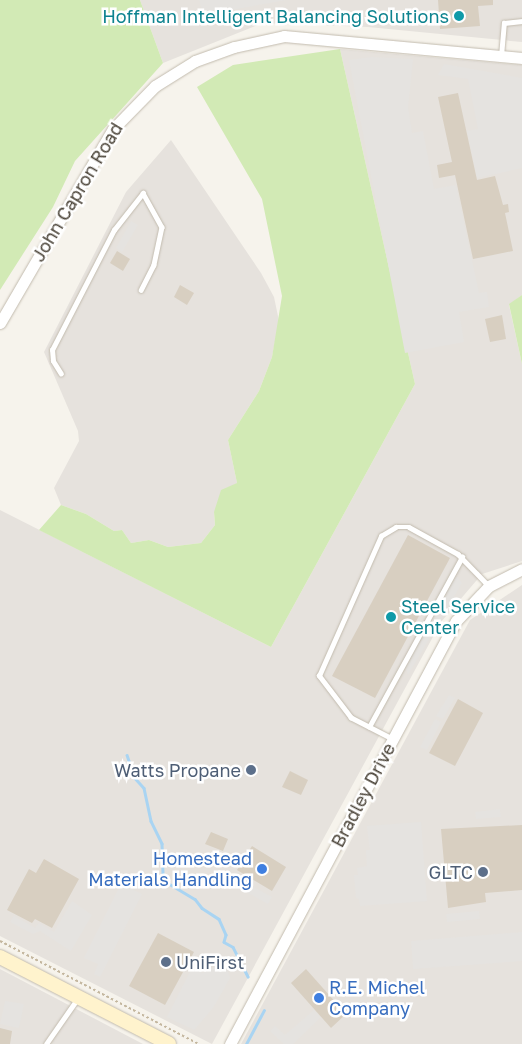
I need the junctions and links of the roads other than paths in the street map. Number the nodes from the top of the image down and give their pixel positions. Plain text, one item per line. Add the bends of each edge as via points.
1 (522, 21) edge
2 (502, 56) junction
3 (522, 58) edge
4 (141, 290) dead end
5 (0, 323) edge
6 (61, 374) dead end
7 (462, 557) junction
8 (522, 569) edge
9 (489, 586) junction
10 (368, 727) junction
11 (393, 739) junction
12 (0, 958) edge
13 (79, 997) junction
14 (46, 1044) edge
15 (169, 1044) edge
16 (230, 1044) edge

1 - 2 lane via 504,23
2 - 3 street, John Capron Road
2 - 5 street, John Capron Road via 284,36 234,47 195,61 155,86 113,129
4 - 6 lane via 154,265 162,228 143,193 114,230 52,350
7 - 9 lane
7 - 10 lane
7 - 10 lane via 409,528 396,527 381,536 319,676 346,713
8 - 9 street, Bradley Drive
9 - 11 street, Bradley Drive via 456,621
10 - 11 lane
11 - 16 street, Bradley Drive
12 - 13 main road
13 - 14 lane
13 - 15 main road

